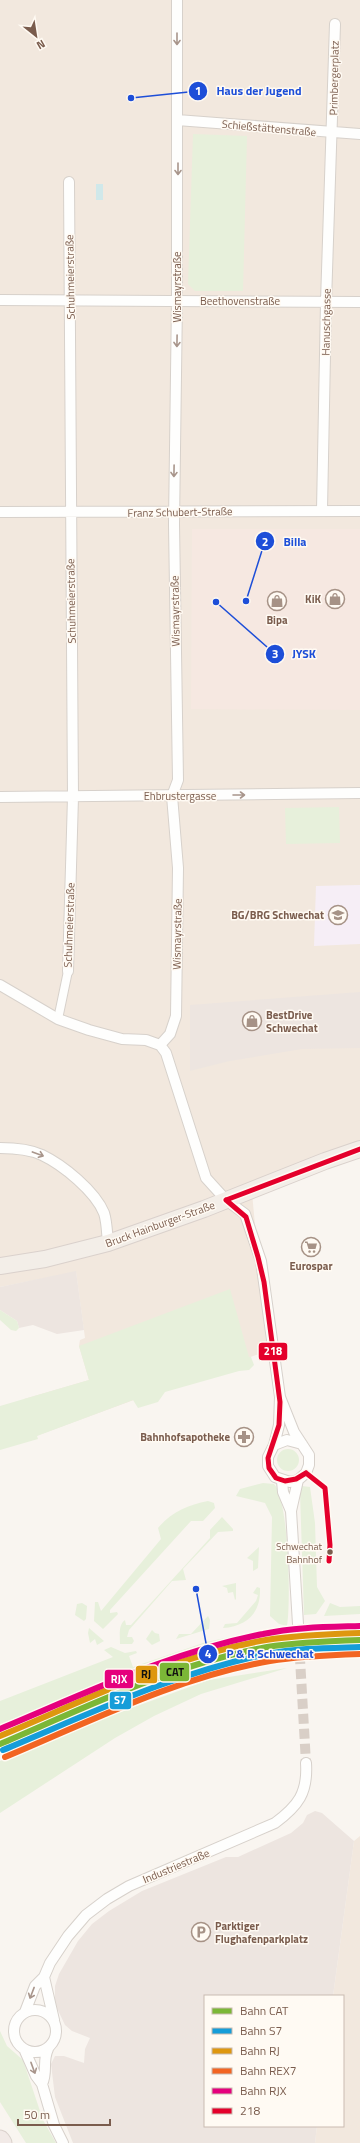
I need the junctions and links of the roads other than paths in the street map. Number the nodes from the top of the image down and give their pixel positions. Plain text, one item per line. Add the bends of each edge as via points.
1 (177, 0) edge
2 (335, 24) dead end
3 (177, 120) junction
4 (333, 133) junction
5 (360, 134) edge
6 (69, 182) dead end
7 (0, 300) edge
8 (177, 300) junction
9 (70, 301) junction
10 (326, 302) junction
11 (360, 302) edge
12 (322, 510) junction
13 (174, 511) junction
14 (360, 511) edge
15 (0, 512) edge
16 (70, 513) junction
17 (360, 793) edge
18 (172, 796) junction
19 (0, 797) edge
20 (73, 797) junction
21 (68, 971) joint
22 (0, 985) edge
23 (58, 1019) junction
24 (160, 1045) junction
25 (0, 1148) edge
26 (360, 1149) edge
27 (226, 1200) junction
28 (108, 1244) junction
29 (0, 1266) edge
30 (280, 1397) junction
31 (302, 1444) junction
32 (274, 1445) junction
33 (298, 1480) junction
34 (282, 1481) junction
35 (292, 1511) junction
36 (298, 1624) tunnel mouth
37 (306, 1763) tunnel mouth
38 (44, 1977) junction
39 (25, 2012) junction
40 (54, 2020) junction
41 (48, 2049) junction
42 (25, 2051) junction
43 (42, 2084) junction
44 (0, 2140) edge
45 (2, 2143) edge
46 (63, 2143) edge

1 -> 3 street, Wismayrstraße
2 - 4 street, Primbergerplatz
3 - 4 street, Schießstättenstraße
3 -> 8 street, Wismayrstraße
4 - 5 street, Schießstättenstraße
4 - 10 street, Hanuschgasse
6 - 9 street, Schuhmeierstraße
7 - 9 street, Beethovenstraße
8 - 9 street, Beethovenstraße
8 - 10 street, Beethovenstraße
8 -> 13 street, Wismayrstraße
9 - 16 street, Schuhmeierstraße
10 - 11 street, Beethovenstraße
10 - 12 street, Hanuschgasse
12 - 13 street, Franz Schubert-Straße
12 - 14 street, Franz Schubert-Straße
13 - 16 street, Franz Schubert-Straße
13 - 18 street, Wismayrstraße via 178,780
15 - 16 street, Franz Schubert-Straße
16 - 20 street, Schuhmeierstraße
18 -> 17 street, Ehbrustergasse
18 - 20 street, Ehbrustergasse
18 - 24 street, Wismayrstraße via 178,868 176,1016 170,1034
19 - 20 street, Ehbrustergasse
20 - 21 street, Schuhmeierstraße
21 - 23 street, Schuhmeierstraße
22 - 23 street
23 - 24 street via 89,1030
24 - 27 street via 166,1053 206,1178
25 -> 28 street via 24,1149 42,1155 79,1180 104,1212
26 - 27 main road, Bruck Hainburger-Straße
27 - 28 main road, Bruck Hainburger-Straße
27 - 30 street via 245,1214 260,1261
28 - 29 main road, Bruck Hainburger-Straße via 45,1259
30 - 31 street via 294,1432
30 - 32 street via 279,1425
31 - 32 street via 287,1440
31 - 33 street via 309,1455 309,1465 306,1473
32 - 34 street via 268,1457 268,1466 275,1477
33 - 34 street
33 - 35 street
34 - 35 street via 283,1492
35 - 36 street
37 - 38 street, Industriestraße via 305,1786 292,1810 275,1823 129,1886 107,1899 86,1915 68,1936
38 -> 39 street, Industriestraße via 35,1986
38 - 40 street
39 - 40 street via 38,2010
39 - 42 street via 15,2023 14,2033 17,2044
40 - 41 street via 57,2033
41 - 42 street via 36,2053
41 - 43 street via 43,2063 46,2077
42 -> 43 street
43 - 46 street via 54,2125
44 - 45 highway

